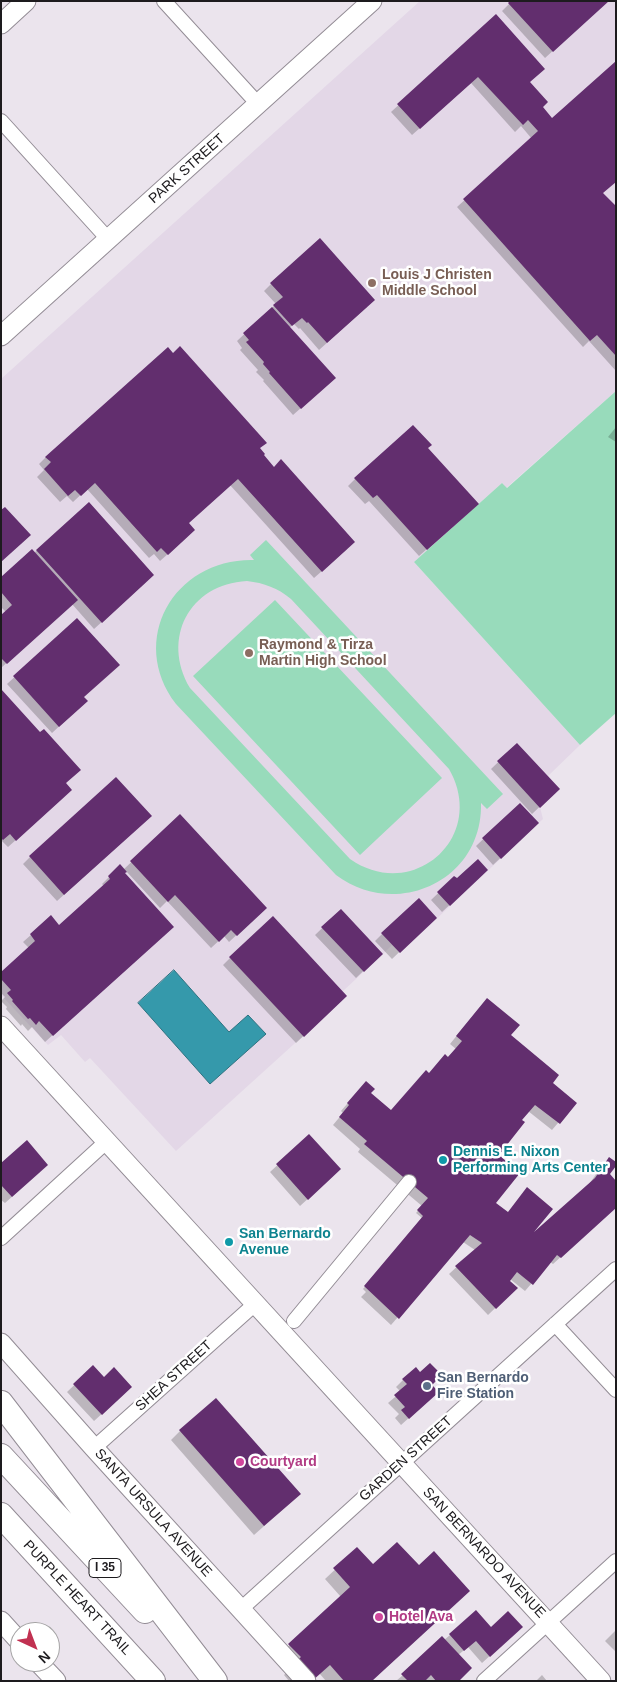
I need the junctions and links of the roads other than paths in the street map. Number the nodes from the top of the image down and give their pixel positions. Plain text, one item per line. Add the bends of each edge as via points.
1 (26, 1) edge
2 (164, 1) edge
3 (372, 1) edge
4 (1, 24) edge
5 (258, 104) junction
6 (1, 121) edge
7 (108, 239) junction
8 (1, 336) edge
9 (1, 1026) edge
10 (106, 1142) junction
11 (409, 1182) dead end
12 (1, 1238) edge
13 (616, 1268) edge
14 (255, 1304) junction
15 (294, 1322) dead end
16 (555, 1324) junction
17 (1, 1343) edge
18 (616, 1390) edge
19 (1, 1403) edge
20 (94, 1448) junction
21 (1, 1456) edge
22 (402, 1463) junction
23 (1, 1515) edge
24 (1, 1520) edge
25 (33, 1550) junction
26 (616, 1561) edge
27 (241, 1609) junction
28 (1, 1621) edge
29 (548, 1622) junction
30 (10, 1631) edge
31 (154, 1681) edge
32 (208, 1681) edge
33 (215, 1681) edge
34 (306, 1681) edge
35 (484, 1681) edge
36 (601, 1681) edge

1 - 4 main road
2 - 5 street
3 - 5 main road, PARK STREET
5 - 7 main road, PARK STREET
6 - 7 street
7 - 8 main road, PARK STREET
9 - 10 main road, SAN BERNARDO AVENUE
10 - 12 street
10 - 14 main road, SAN BERNARDO AVENUE
11 - 15 street
13 - 16 street, GARDEN STREET
14 - 20 street, SHEA STREET
14 - 22 main road, SAN BERNARDO AVENUE
16 - 18 street
16 - 22 street, GARDEN STREET
17 - 20 main road, SANTA URSULA AVENUE
19 - 33 highway
20 - 27 main road, SANTA URSULA AVENUE
21 - 32 highway, I 35
22 - 27 street, GARDEN STREET
22 - 29 main road, SAN BERNARDO AVENUE
23 - 25 highway, PURPLE HEART TRAIL
24 - 25 highway
25 - 31 highway, PURPLE HEART TRAIL
26 - 29 street
27 - 34 main road, SANTA URSULA AVENUE
28 - 30 main road
29 - 35 street
29 - 36 main road, SAN BERNARDO AVENUE

